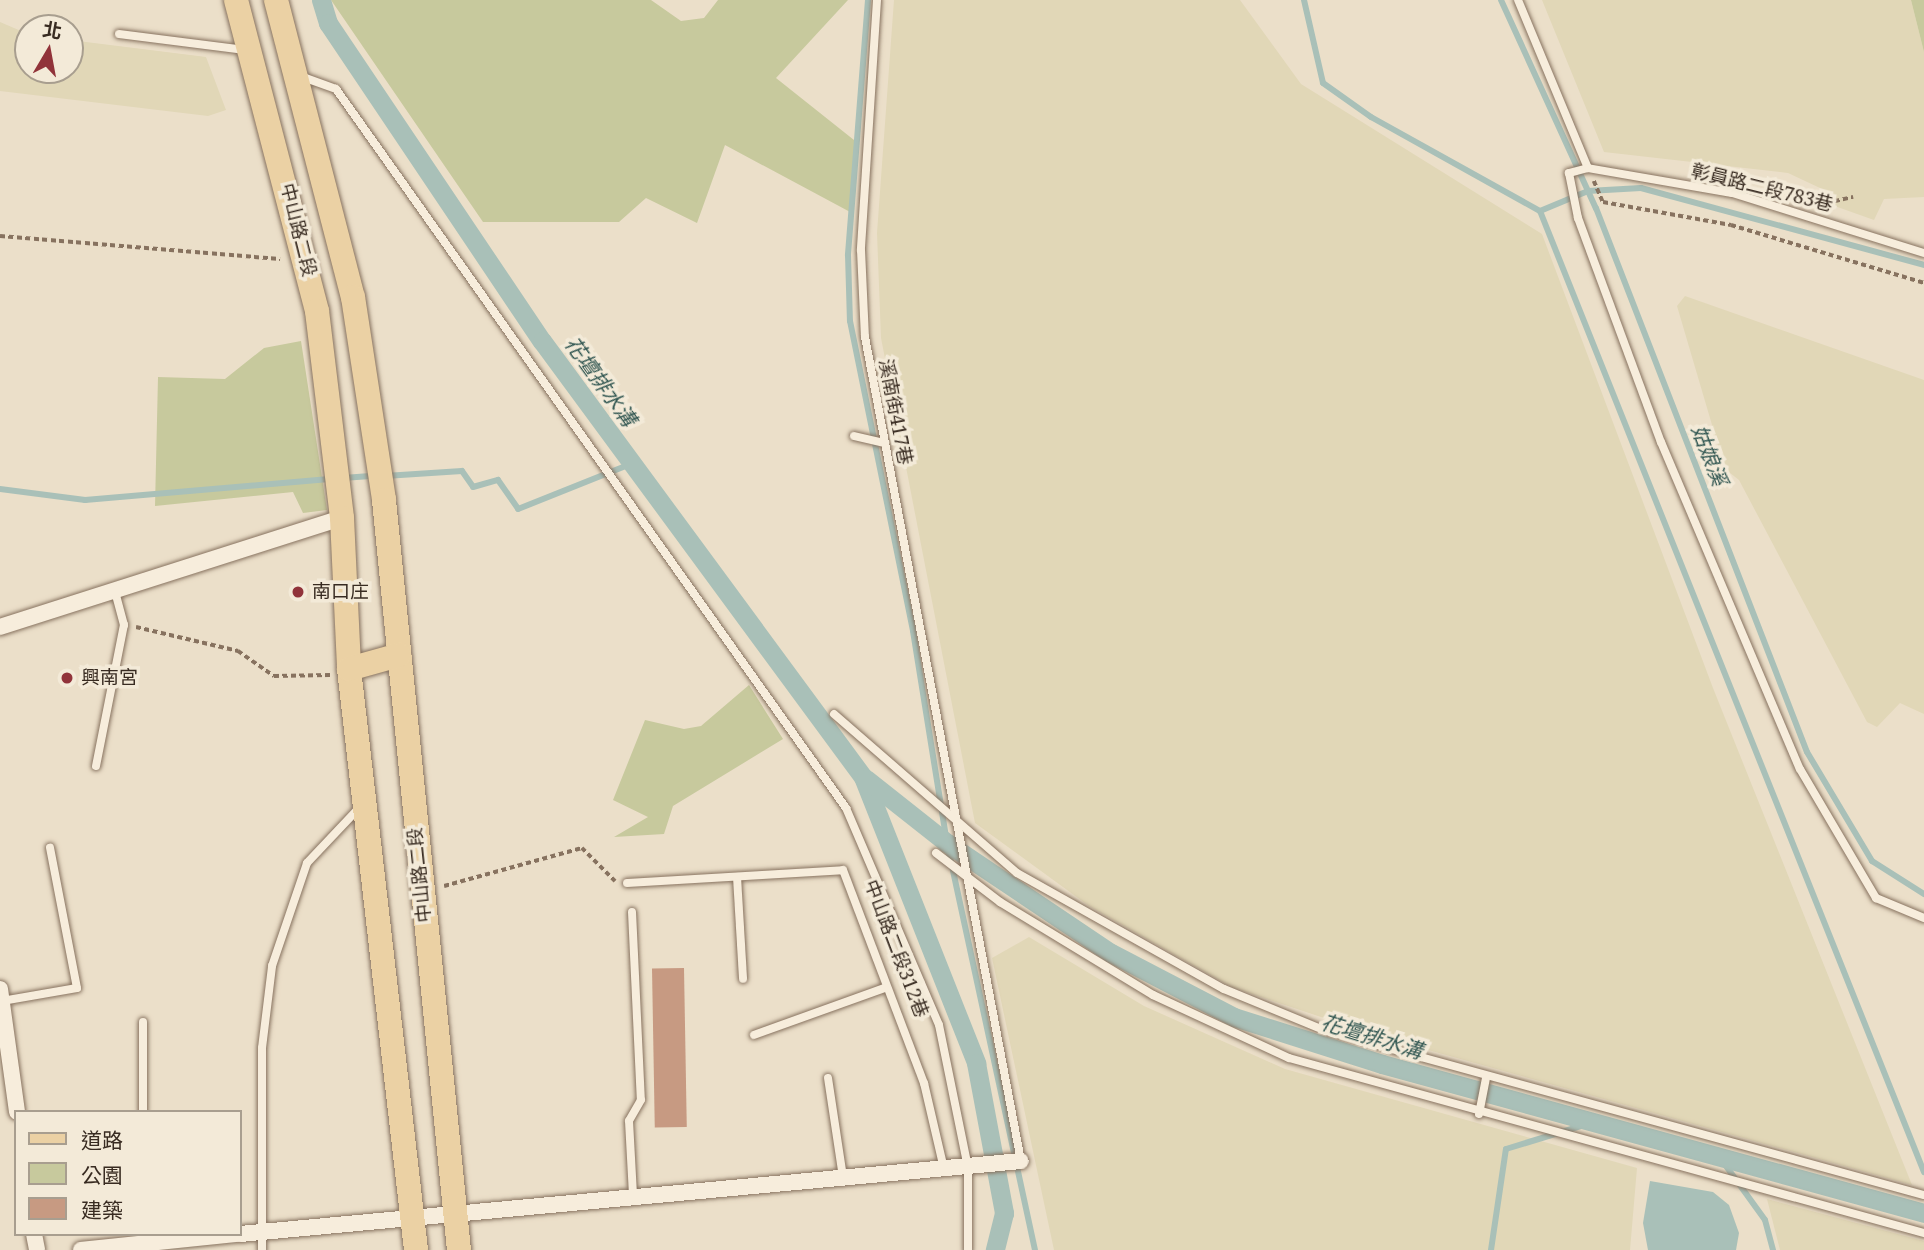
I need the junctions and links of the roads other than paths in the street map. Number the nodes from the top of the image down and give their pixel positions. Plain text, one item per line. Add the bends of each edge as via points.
1 (236, 0) edge
2 (276, 0) edge
3 (877, 0) edge
4 (1518, 0) edge
5 (119, 34) dead end
6 (251, 51) junction
7 (293, 76) junction
8 (1588, 168) junction
9 (1924, 253) edge
10 (854, 436) dead end
11 (885, 443) junction
12 (341, 510) junction
13 (115, 591) junction
14 (0, 627) edge
15 (399, 655) junction
16 (349, 669) junction
17 (834, 714) dead end
18 (96, 766) dead end
19 (364, 802) junction
20 (958, 824) junction
21 (50, 848) dead end
22 (936, 853) dead end
23 (967, 876) junction
24 (737, 877) junction
25 (627, 883) road end
26 (632, 912) dead end
27 (1924, 918) edge
28 (743, 979) dead end
29 (887, 987) junction
30 (1, 995) edge
31 (143, 1022) dead end
32 (754, 1035) dead end
33 (1486, 1077) junction
34 (828, 1078) dead end
35 (17, 1110) edge
36 (143, 1110) edge
37 (1479, 1114) junction
38 (1021, 1161) joint
39 (968, 1167) junction
40 (944, 1169) junction
41 (843, 1177) junction
42 (633, 1195) junction
43 (1924, 1195) edge
44 (433, 1212) junction
45 (262, 1232) junction
46 (1924, 1233) edge
47 (242, 1234) edge
48 (200, 1236) edge
49 (142, 1239) edge
50 (82, 1250) edge
51 (262, 1250) edge
52 (416, 1250) edge
53 (458, 1250) edge
54 (968, 1250) edge

1 - 6 main road, 中山路二段
2 - 7 main road, 中山路二段
3 - 11 lane, 溪南街417巷 via 860,250 865,337
4 - 8 lane
5 - 6 lane
6 - 12 main road, 中山路二段 via 307,261
7 - 15 main road, 中山路二段 via 335,212 379,463
7 - 39 lane via 311,76 336,89 846,808 939,1025
8 - 9 lane, 彰員路二段783巷 via 1792,211
8 - 27 lane via 1569,173 1578,218 1661,442 1800,769 1876,898
10 - 11 lane
11 - 20 lane, 溪南街417巷
12 - 13 street
12 - 16 main road, 中山路二段
13 - 14 street
13 - 18 lane via 124,625
15 - 16 main road
15 - 44 main road, 中山路二段 via 422,894
16 - 19 main road, 中山路二段
17 - 20 lane
19 - 44 main road, 中山路二段
19 - 45 lane via 307,863 272,966 262,1048
20 - 23 lane, 溪南街417巷
20 - 33 lane via 1017,873 1224,989 1326,1031
21 - 30 lane via 77,988
22 - 23 lane
23 - 37 lane via 1153,995 1289,1058
23 - 38 lane, 溪南街417巷
24 - 25 lane, 中山路二段312巷
24 - 28 lane
24 - 29 lane, 中山路二段312巷 via 843,870
26 - 42 lane via 641,1100 629,1121
29 - 32 lane
29 - 40 lane, 中山路二段312巷 via 924,1083
30 - 35 street
31 - 36 lane
33 - 37 lane
33 - 43 lane
34 - 41 lane
37 - 46 lane
38 - 39 street
39 - 40 street
39 - 54 lane
40 - 41 street
41 - 42 street
42 - 44 street
44 - 45 street
44 - 52 main road, 中山路二段
44 - 53 main road, 中山路二段
45 - 47 street
45 - 51 lane
48 - 49 street
49 - 50 street

